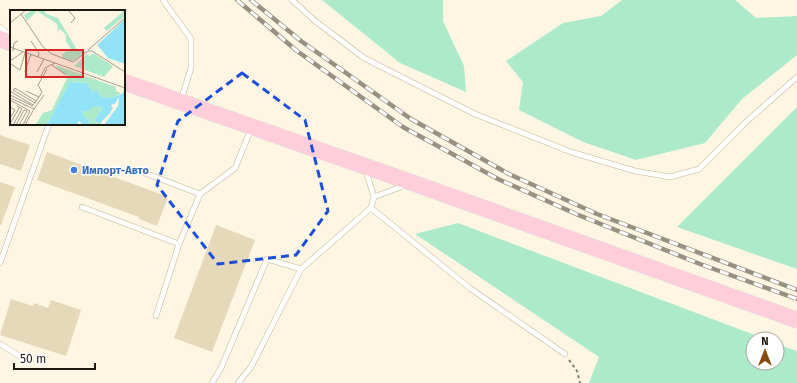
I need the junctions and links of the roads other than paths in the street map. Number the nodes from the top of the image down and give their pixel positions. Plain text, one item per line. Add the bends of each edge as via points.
1 (163, 0) edge
2 (292, 0) edge
3 (0, 27) edge
4 (10, 35) edge
5 (0, 39) edge
6 (10, 43) edge
7 (797, 77) edge
8 (125, 82) edge
9 (180, 102) junction
10 (49, 125) edge
11 (252, 126) junction
12 (365, 166) junction
13 (138, 170) dead end
14 (413, 183) junction
15 (200, 194) junction
16 (374, 196) junction
17 (82, 207) dead end
18 (371, 208) junction
19 (179, 244) junction
20 (0, 263) edge
21 (301, 268) junction
22 (156, 316) dead end
23 (797, 320) edge
24 (0, 344) edge
25 (566, 354) road end
26 (26, 360) dead end
27 (212, 383) edge
28 (238, 383) edge

1 - 9 lane via 191,39 191,68
2 - 7 lane via 364,58 475,114 571,152 635,171 670,177 699,168
3 - 4 lane
5 - 6 main road
8 - 9 main road
9 - 11 main road
10 - 20 lane
11 - 12 main road
11 - 15 lane via 235,168
12 - 14 main road
12 - 16 lane
13 - 15 lane
14 - 16 lane
14 - 23 main road
15 - 19 lane
16 - 18 lane
17 - 19 lane
18 - 21 lane
18 - 25 lane via 470,289
19 - 22 lane
21 - 27 lane via 267,259 221,368
21 - 28 lane via 251,367
24 - 26 lane

